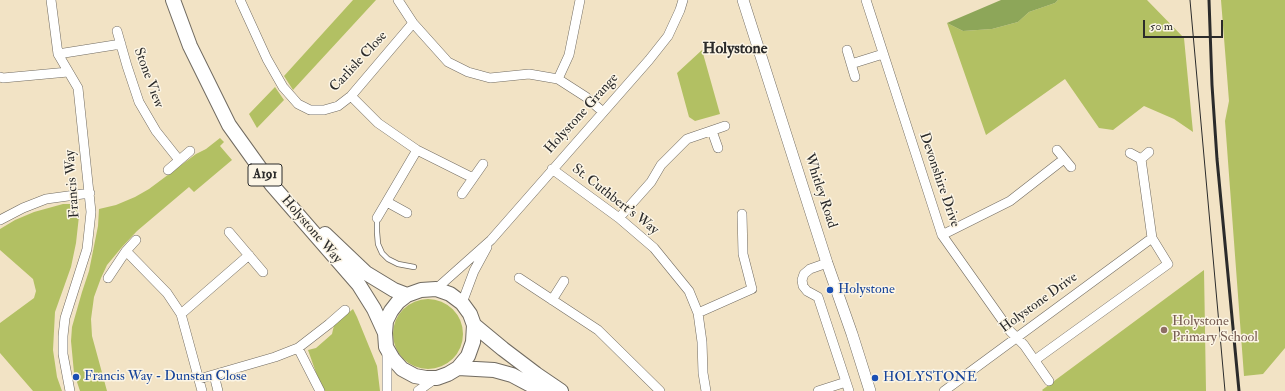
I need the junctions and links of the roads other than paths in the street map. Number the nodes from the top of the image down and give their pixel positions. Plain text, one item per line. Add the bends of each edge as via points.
1 (51, 0) edge
2 (173, 0) edge
3 (180, 0) edge
4 (240, 0) edge
5 (398, 0) edge
6 (580, 0) edge
7 (683, 0) edge
8 (743, 0) edge
9 (866, 0) edge
10 (413, 24) junction
11 (117, 31) dead end
12 (121, 44) junction
13 (846, 50) dead end
14 (58, 54) junction
15 (883, 54) junction
16 (851, 64) junction
17 (68, 72) junction
18 (855, 76) dead end
19 (1, 79) edge
20 (558, 79) junction
21 (351, 96) junction
22 (603, 112) junction
23 (725, 126) dead end
24 (712, 131) junction
25 (718, 148) dead end
26 (417, 150) junction
27 (1057, 150) dead end
28 (190, 151) dead end
29 (1149, 152) dead end
30 (1130, 153) dead end
31 (1064, 159) junction
32 (1141, 159) junction
33 (179, 160) junction
34 (483, 164) dead end
35 (1071, 167) dead end
36 (168, 170) dead end
37 (552, 170) junction
38 (474, 178) junction
39 (90, 193) junction
40 (462, 194) dead end
41 (387, 202) junction
42 (407, 213) dead end
43 (742, 214) dead end
44 (377, 218) joint
45 (619, 218) junction
46 (0, 220) edge
47 (228, 232) dead end
48 (942, 234) junction
49 (1152, 238) junction
50 (136, 240) dead end
51 (490, 240) junction
52 (126, 251) junction
53 (249, 255) junction
54 (828, 263) junction
55 (414, 267) dead end
56 (263, 272) dead end
57 (108, 278) dead end
58 (519, 278) dead end
59 (564, 281) dead end
60 (436, 289) junction
61 (407, 295) junction
62 (552, 300) junction
63 (462, 303) junction
64 (344, 310) dead end
65 (698, 313) junction
66 (182, 314) junction
67 (474, 325) junction
68 (1016, 337) junction
69 (385, 340) junction
70 (298, 348) junction
71 (1035, 360) junction
72 (458, 368) junction
73 (214, 375) junction
74 (437, 378) junction
75 (199, 379) junction
76 (1049, 380) dead end
77 (846, 382) junction
78 (70, 391) edge
79 (202, 391) edge
80 (218, 391) edge
81 (320, 391) edge
82 (387, 391) edge
83 (418, 391) edge
84 (542, 391) edge
85 (561, 391) edge
86 (660, 391) edge
87 (706, 391) edge
88 (818, 391) edge
89 (849, 391) edge
90 (870, 391) edge
91 (944, 391) edge

1 - 14 street, Francis Way
2 - 69 main road, Holystone Way / A191 via 190,46 229,125 272,185 360,285 374,309
3 - 61 main road, Holystone Way / A191 via 196,44 217,89 271,173 329,238 366,273
4 - 21 street, Carlisle Close via 282,87 298,104 310,110 324,110 338,106
5 - 10 street
6 - 20 street via 569,55
7 - 22 street, Holystone Grange via 668,36
8 - 54 street, Whitley Road
9 - 15 street, Devonshire Drive
10 - 20 street via 448,62 468,72 490,78 529,74
10 - 21 street, Carlisle Close
11 - 12 street, Stone View
12 - 14 street, Stone View
12 - 33 street, Stone View via 139,102 156,131
13 - 16 street
14 - 17 street, Francis Way
15 - 16 street
15 - 48 street, Devonshire Drive
16 - 18 street
17 - 19 street
17 - 39 street, Francis Way via 78,88
20 - 22 street via 586,97
21 - 26 street via 378,123
22 - 37 street, Holystone Grange
23 - 24 street
24 - 25 street
24 - 45 street via 688,139 661,165 651,182
26 - 38 street
26 - 41 street
27 - 31 street
28 - 33 street
29 - 32 street
30 - 32 street
31 - 35 street
31 - 48 street via 1010,200
32 - 49 street
33 - 36 street
34 - 38 street
37 - 45 street, St. Cuthbert's Way
37 - 51 street, Holystone Grange
38 - 40 street
39 - 46 street via 46,199
39 - 78 street, Francis Way via 91,212 87,249 65,318 63,336 63,354
41 - 42 street
41 - 44 street
43 - 65 street via 743,254 752,289
44 - 55 lane via 378,244 382,253 398,264
45 - 65 street, St. Cuthbert's Way via 654,248 678,276 689,291
47 - 53 street
48 - 68 street, Devonshire Drive
49 - 68 street, Holystone Drive
49 - 71 street via 1168,264
50 - 52 street
51 - 60 street, Holystone Grange
51 - 63 street, Holystone Grange via 474,271
52 - 57 street
52 - 66 street via 167,292
53 - 56 street
53 - 66 street
54 - 77 street via 810,269 802,280 803,286 818,297
54 - 90 street, Whitley Road
58 - 62 street
59 - 62 street
60 - 61 main road via 421,290
60 - 63 main road via 450,294
61 - 69 main road via 398,302 386,321
62 - 86 street via 598,330
63 - 67 main road
64 - 70 street
65 - 87 street, St. Cuthbert's Way
66 - 75 street
67 - 72 main road, Holystone Way / A191 via 473,342 468,356
67 - 85 main road
68 - 71 street, Devonshire Drive
68 - 91 street, Holystone Drive
69 - 74 main road, Holystone Way / A191 via 392,359 402,369 415,376
69 - 82 street
70 - 73 street
70 - 81 street
71 - 76 street, Devonshire Drive
72 - 74 main road, Holystone Way / A191
72 - 84 main road, Holystone Way / A191 via 494,370 512,375
73 - 75 street
73 - 80 street
74 - 83 street
75 - 79 street
77 - 88 street
77 - 89 street

